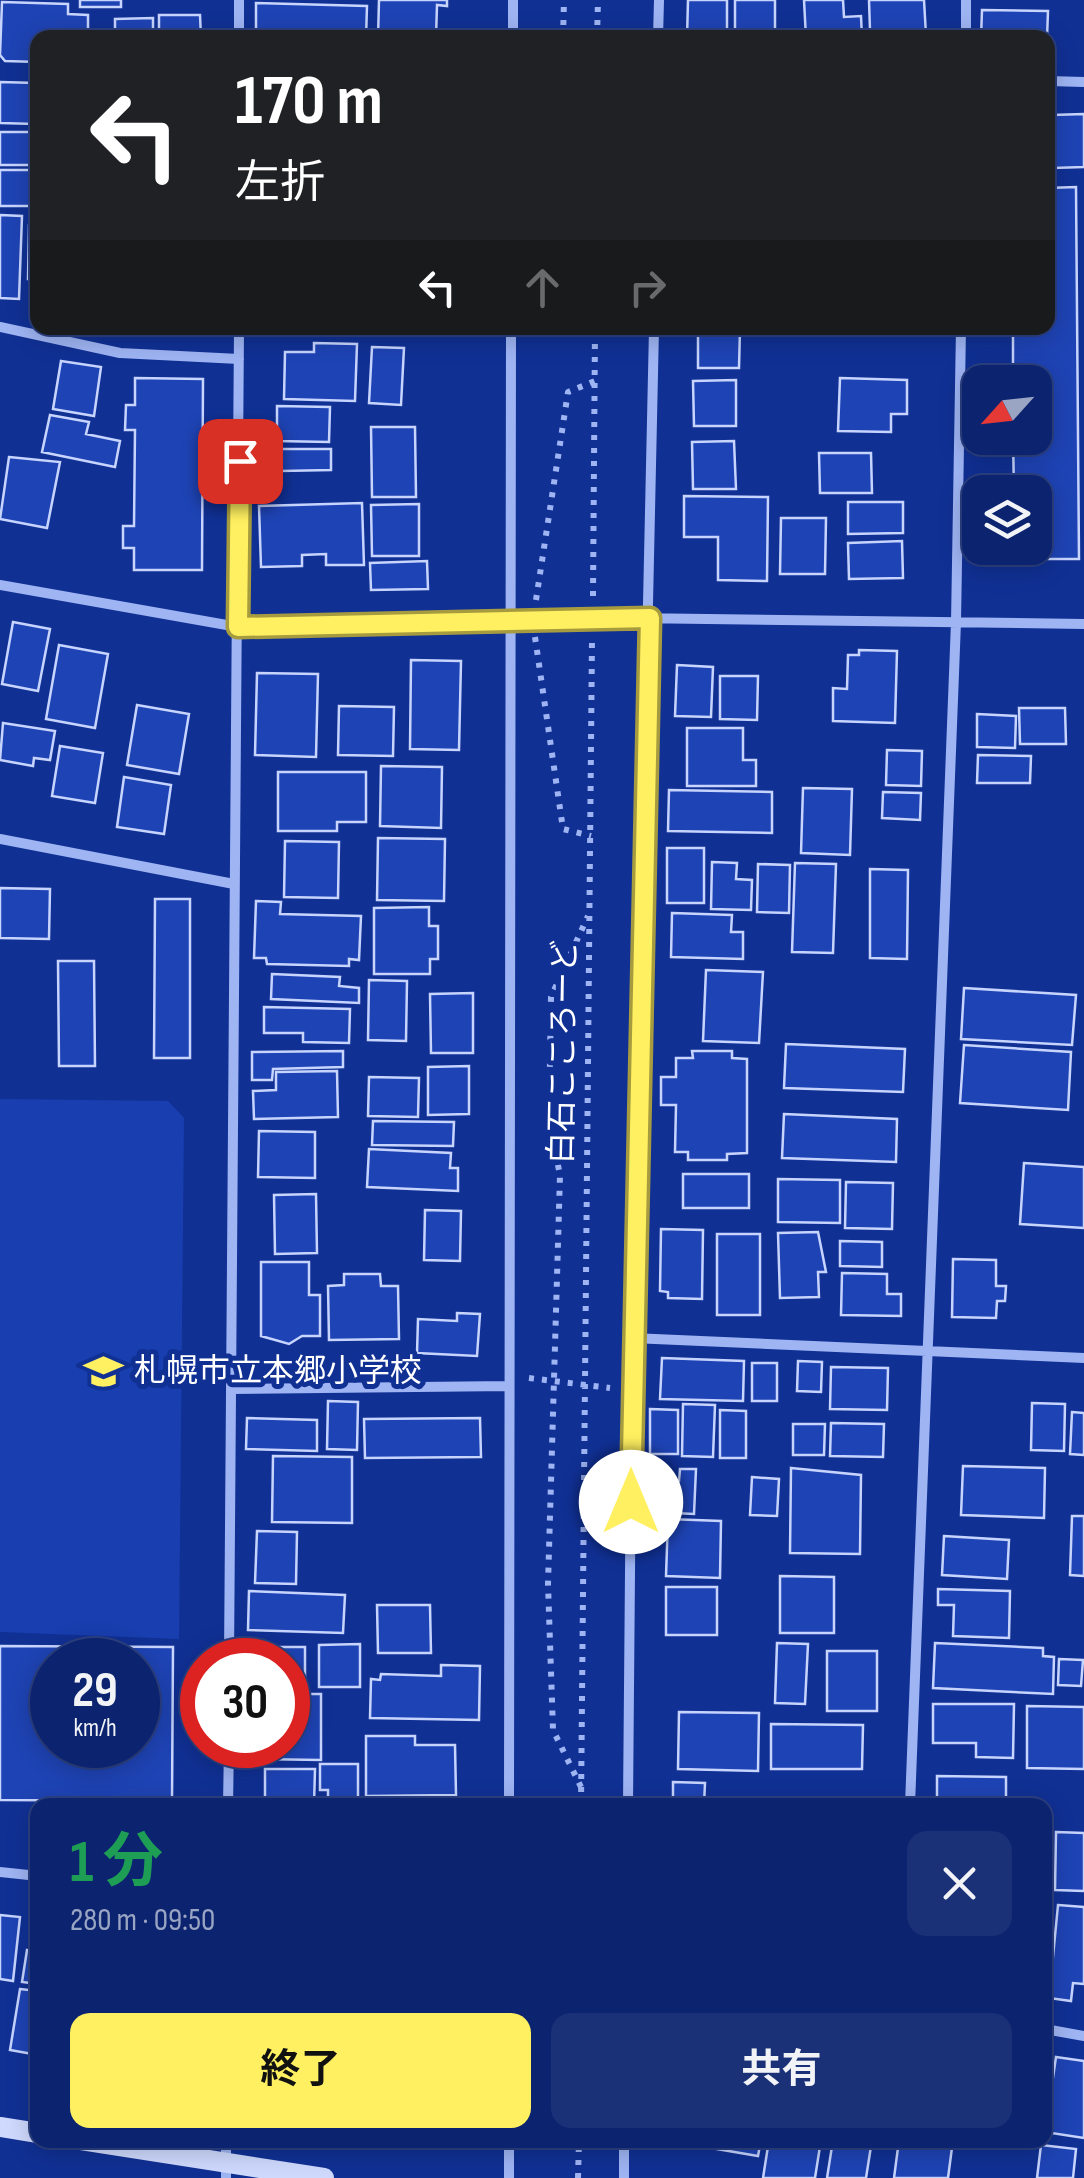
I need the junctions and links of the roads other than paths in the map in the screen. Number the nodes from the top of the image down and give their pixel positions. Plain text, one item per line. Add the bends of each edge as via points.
1 (239, 0) edge
2 (513, 0) edge
3 (659, 0) edge
4 (966, 0) edge
5 (239, 30) edge
6 (513, 30) edge
7 (658, 30) edge
8 (966, 30) edge
9 (1055, 81) edge
10 (1084, 82) edge
11 (0, 327) edge
12 (30, 334) edge
13 (37, 335) edge
14 (240, 335) edge
15 (510, 335) edge
16 (654, 335) edge
17 (961, 335) edge
18 (240, 358) junction
19 (0, 585) edge
20 (650, 618) junction
21 (508, 619) junction
22 (956, 622) junction
23 (1084, 624) edge
24 (238, 627) junction
25 (0, 839) edge
26 (234, 884) junction
27 (632, 1338) junction
28 (926, 1351) junction
29 (1084, 1358) edge
30 (509, 1381) junction
31 (231, 1389) junction
32 (229, 1638) edge
33 (229, 1768) edge
34 (228, 1798) edge
35 (509, 1798) edge
36 (628, 1798) edge
37 (910, 1798) edge
38 (0, 1872) edge
39 (30, 1875) edge
40 (1052, 2030) edge
41 (1084, 2036) edge
42 (0, 2126) edge
43 (30, 2132) edge
44 (118, 2148) edge
45 (509, 2148) edge
46 (624, 2148) edge
47 (226, 2171) edge
48 (324, 2178) edge
49 (509, 2178) edge
50 (624, 2178) edge

1 - 5 street
2 - 6 street
3 - 7 street
4 - 8 street
9 - 10 street
11 - 12 street
13 - 18 street via 120,353
14 - 18 street
15 - 21 street
16 - 20 street
17 - 22 street
18 - 24 street
19 - 24 street
20 - 21 street, bridge
20 - 22 street
20 - 27 street
21 - 24 street
21 - 30 street
22 - 23 street
22 - 28 street
24 - 26 street
25 - 26 street
26 - 31 street
27 - 28 street
27 - 36 street
28 - 29 street
28 - 37 street
30 - 31 street
30 - 35 street
31 - 32 street
33 - 34 street
38 - 39 street
40 - 41 street
42 - 43 street
44 - 47 street
45 - 49 street
46 - 50 street
47 - 48 street

